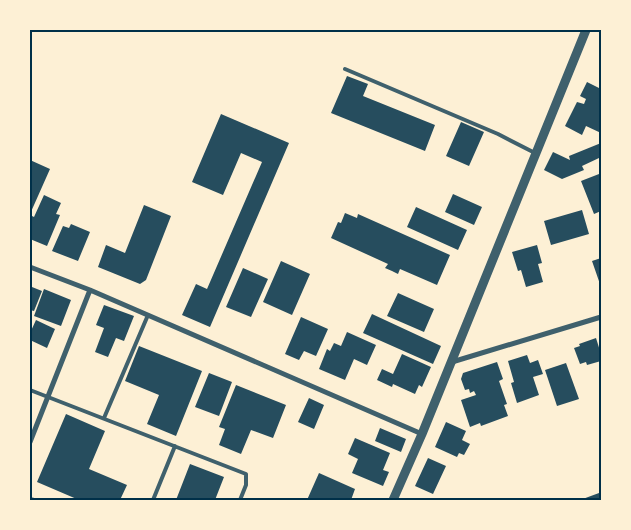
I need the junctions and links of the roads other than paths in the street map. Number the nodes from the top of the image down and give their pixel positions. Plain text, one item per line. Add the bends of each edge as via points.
1 (586, 30) edge
2 (344, 69) dead end
3 (535, 153) junction
4 (30, 267) edge
5 (90, 290) junction
6 (148, 315) junction
7 (601, 317) edge
8 (451, 362) junction
9 (30, 390) edge
10 (49, 397) junction
11 (104, 418) junction
12 (422, 434) junction
13 (30, 442) edge
14 (175, 446) junction
15 (30, 498) edge
16 (34, 500) edge
17 (153, 500) edge
18 (240, 500) edge
19 (393, 500) edge

1 - 3 street
2 - 3 lane
3 - 8 street
4 - 5 street
5 - 6 street
5 - 10 street
6 - 11 lane
6 - 12 street
7 - 8 street
8 - 12 street
9 - 10 lane
10 - 11 lane
10 - 13 street
11 - 14 lane
12 - 19 street
14 - 17 lane
14 - 18 lane via 246,474
15 - 16 lane

